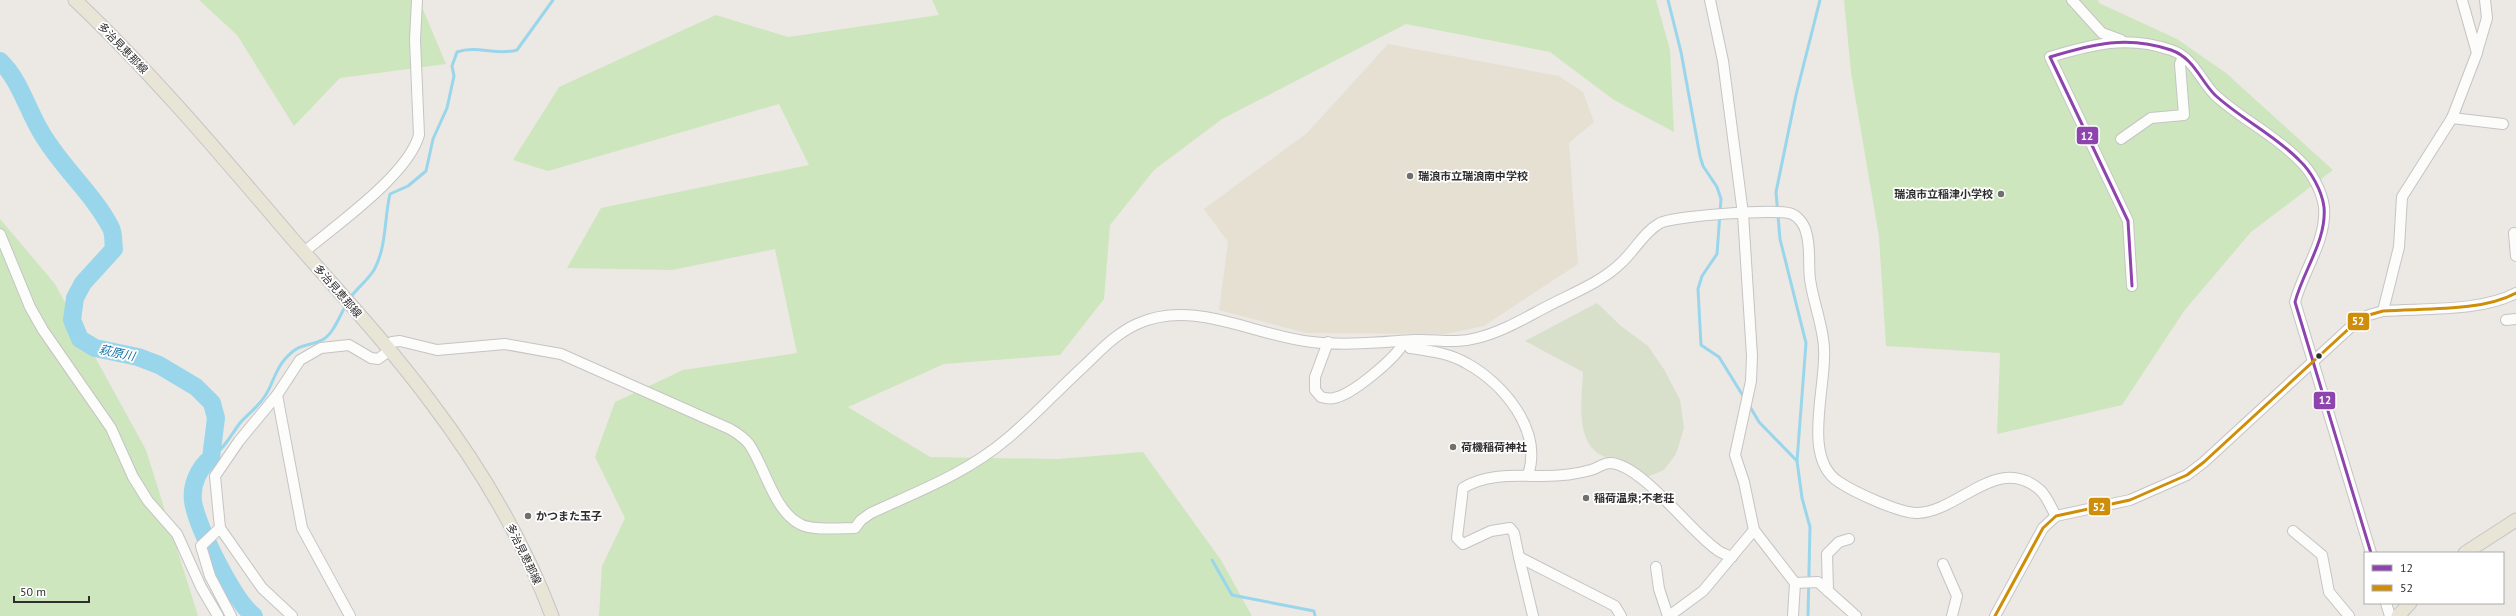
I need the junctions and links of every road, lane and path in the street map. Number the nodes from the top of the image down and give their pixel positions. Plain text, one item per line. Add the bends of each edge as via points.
1 (74, 0) edge
2 (417, 0) edge
3 (1710, 0) edge
4 (2072, 0) edge
5 (2462, 0) edge
6 (2485, 0) edge
7 (2123, 41) junction
8 (2477, 52) junction
9 (2183, 57) junction
10 (2452, 118) junction
11 (2503, 124) dead end
12 (2121, 139) dead end
13 (1743, 214) junction
14 (2514, 233) dead end
15 (0, 234) edge
16 (304, 252) junction
17 (2516, 256) edge
18 (2132, 286) dead end
19 (2516, 293) edge
20 (2383, 311) junction
21 (1406, 341) junction
22 (1328, 342) junction
23 (387, 348) junction
24 (2314, 360) junction
25 (277, 395) junction
26 (1528, 474) junction
27 (2056, 516) junction
28 (2516, 520) edge
29 (220, 528) junction
30 (1754, 530) junction
31 (2293, 531) dead end
32 (1849, 539) dead end
33 (2371, 552) edge
34 (2467, 552) edge
35 (1519, 557) junction
36 (1732, 557) junction
37 (1943, 564) dead end
38 (1656, 568) dead end
39 (1795, 583) junction
40 (1828, 591) junction
41 (2386, 604) edge
42 (2409, 604) edge
43 (218, 616) edge
44 (231, 616) edge
45 (292, 616) edge
46 (350, 616) edge
47 (552, 616) edge
48 (1533, 616) edge
49 (1621, 616) edge
50 (1669, 616) edge
51 (1793, 616) edge
52 (1856, 616) edge
53 (1952, 616) edge
54 (1995, 616) edge
55 (2349, 616) edge
56 (2390, 616) edge
57 (2398, 616) edge

1 - 16 main road, 多治見恵那線 via 136,62
2 - 16 street via 416,146 397,173
3 - 13 street via 1723,61
4 - 7 street via 2102,33
5 - 8 street
6 - 8 street via 2487,18
7 - 9 street via 2173,51
7 - 18 street via 2094,44 2050,57 2128,221
8 - 10 street
9 - 12 street via 2180,64 2184,115 2151,118
9 - 24 street via 2190,62 2214,94 2299,159 2312,175 2324,206 2324,226 2295,302
10 - 11 street
10 - 20 street via 2402,197 2399,247
13 - 21 street via 1677,217 1660,223 1644,236 1622,263 1604,276 1505,328 1479,338 1458,342
13 - 27 street via 1792,214 1802,222 1807,233 1810,280 1824,348 1818,447 1823,465 1836,481 1898,510 1915,514 1936,510 1987,482 2009,476 2042,491
13 - 30 street via 1752,356 1748,393 1735,456 1744,482
14 - 17 street
15 - 43 street via 30,307 43,330 111,428 133,477 148,501 177,534 201,587
16 - 23 main road, 多治見恵那線
19 - 20 street via 2475,305
20 - 24 street via 2355,323
21 - 22 street
21 - 22 street via 1400,351 1364,381 1334,398 1321,397 1315,390 1315,377
21 - 26 street via 1410,348 1442,352 1466,362 1493,382 1522,421 1532,451
22 - 23 street via 1293,339 1207,317 1179,314 1161,316 1135,324 1112,340 1007,439 977,462 949,479 871,513 855,528 800,524 778,503 757,459 741,436 730,428 560,354 505,344 437,350 400,341 392,342
23 - 25 street via 378,359 371,358 348,345 321,348 300,360
23 - 47 main road, 多治見恵那線 via 429,399 462,445 515,532
24 - 27 street via 2187,475 2130,500
24 - 33 street
25 - 29 street via 239,440 215,476
25 - 46 street via 302,528
26 - 35 street via 1473,481 1463,488 1457,538 1463,544 1491,531 1510,528 1514,533
26 - 36 street via 1543,476 1591,470 1613,463 1646,483 1716,550
27 - 54 street via 2043,528
28 - 34 main road
29 - 44 street via 200,546 210,576
29 - 45 street via 262,588
30 - 36 street
30 - 39 street
31 - 55 street via 2322,555 2330,592
32 - 40 street via 1840,542 1827,554
35 - 48 street
35 - 49 street via 1615,606
36 - 50 street via 1704,591
37 - 53 street via 1957,596
38 - 50 street via 1659,589
39 - 40 street via 1818,582
39 - 51 street
40 - 52 street
41 - 56 street
42 - 57 main road

